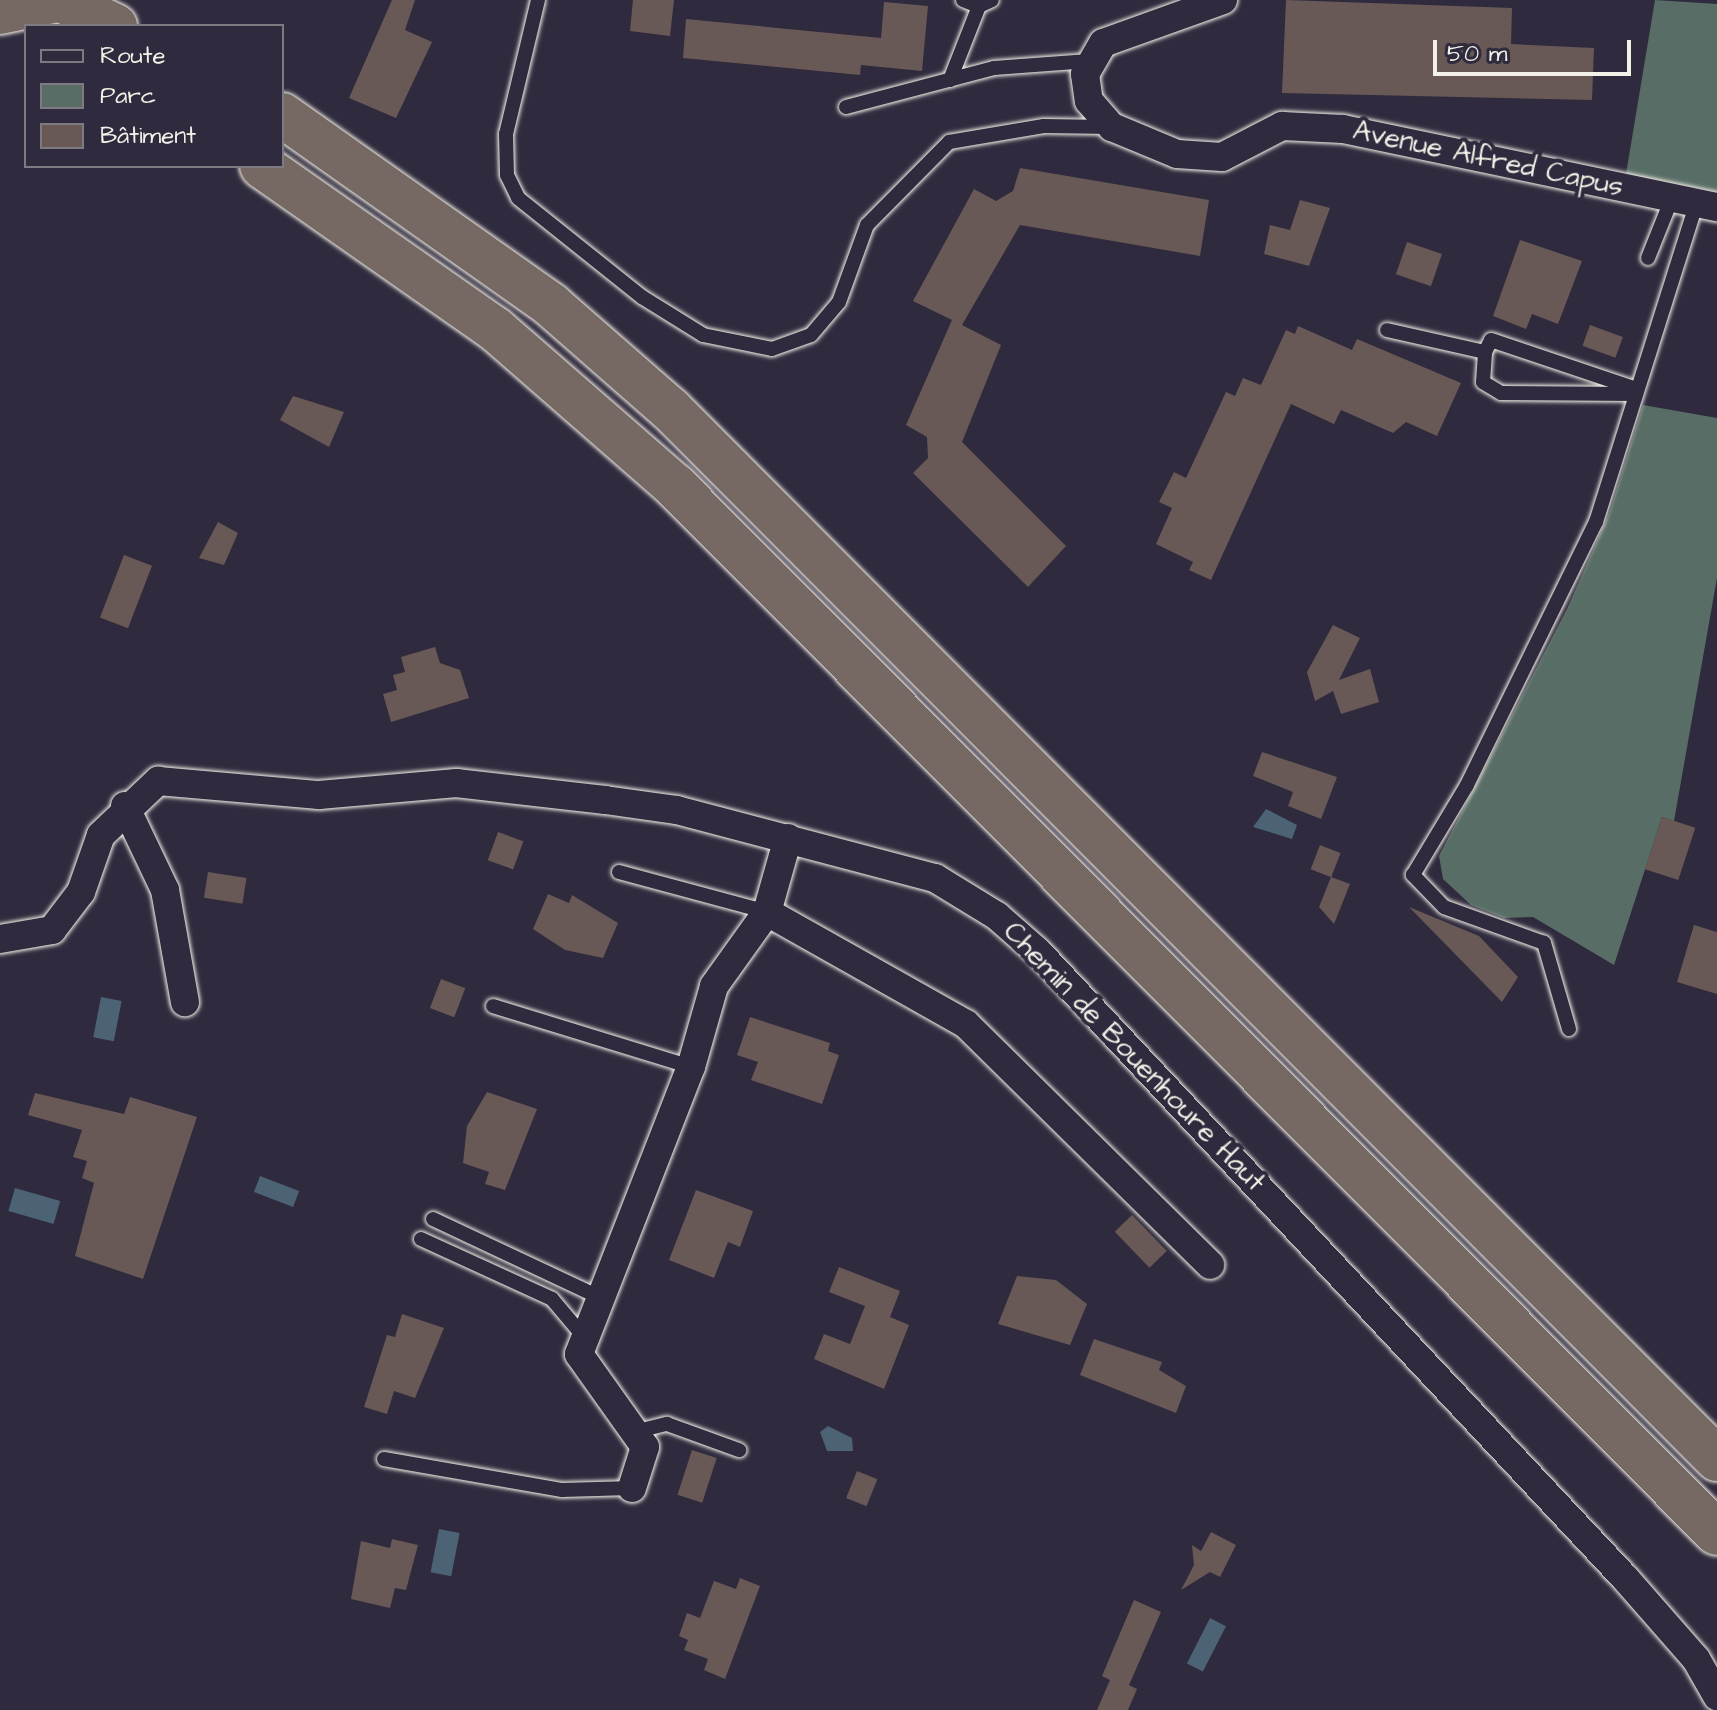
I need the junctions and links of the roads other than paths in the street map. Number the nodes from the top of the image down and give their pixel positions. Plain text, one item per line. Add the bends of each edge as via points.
1 (60, 0) edge
2 (538, 0) edge
3 (963, 0) edge
4 (1223, 0) edge
5 (985, 3) edge
6 (0, 12) edge
7 (111, 24) edge
8 (0, 26) edge
9 (24, 36) edge
10 (1089, 61) junction
11 (950, 80) junction
12 (846, 107) dead end
13 (284, 116) edge
14 (1112, 127) junction
15 (265, 168) edge
16 (1695, 203) edge
17 (1648, 258) dead end
18 (1387, 330) dead end
19 (1485, 352) junction
20 (1636, 391) junction
21 (125, 806) junction
22 (788, 838) junction
23 (619, 872) dead end
24 (767, 912) junction
25 (0, 939) edge
26 (185, 1002) dead end
27 (493, 1006) dead end
28 (1569, 1029) dead end
29 (691, 1067) junction
30 (433, 1219) dead end
31 (421, 1239) dead end
32 (1210, 1265) dead end
33 (601, 1298) junction
34 (585, 1339) junction
35 (634, 1432) junction
36 (739, 1450) dead end
37 (384, 1459) dead end
38 (1717, 1459) edge
39 (632, 1488) joint
40 (1717, 1533) edge
41 (1717, 1696) edge

1 - 6 highway
1 - 7 highway
2 - 14 lane via 506,134 507,175 518,198 642,297 703,335 772,349 811,335 839,302 867,225 949,142 1044,126
3 - 5 lane
4 - 10 street via 1103,43
5 - 11 lane
8 - 9 highway
10 - 11 lane
10 - 14 street via 1089,101
11 - 12 lane
13 - 38 highway via 539,296 670,409
14 - 16 street, Avenue Alfred Capus via 1177,154 1222,157 1282,126 1343,129
15 - 40 highway via 495,329 675,486
16 - 17 lane
16 - 20 lane
18 - 19 lane
19 - 20 lane via 1491,340
19 - 20 lane via 1483,382 1501,393
20 - 28 lane via 1596,522 1557,610 1413,875 1444,907 1544,943
21 - 22 street, Chemin de Bouenhoure Haut via 158,781 319,795 456,783 677,810
21 - 25 street, Chemin de Bouenhoure Haut via 101,835 81,892 52,930
21 - 26 street via 165,890
22 - 24 street
22 - 41 street, Chemin de Bouenhoure Haut via 935,878 997,916 1037,951 1615,1567 1696,1659
23 - 24 lane via 692,886
24 - 29 street via 714,986
24 - 32 street via 966,1024
27 - 29 lane
29 - 33 street
30 - 33 lane
31 - 34 lane via 552,1299
33 - 34 street
34 - 35 street via 579,1354
35 - 36 lane via 667,1424
35 - 39 street via 645,1447
37 - 39 lane via 562,1490

